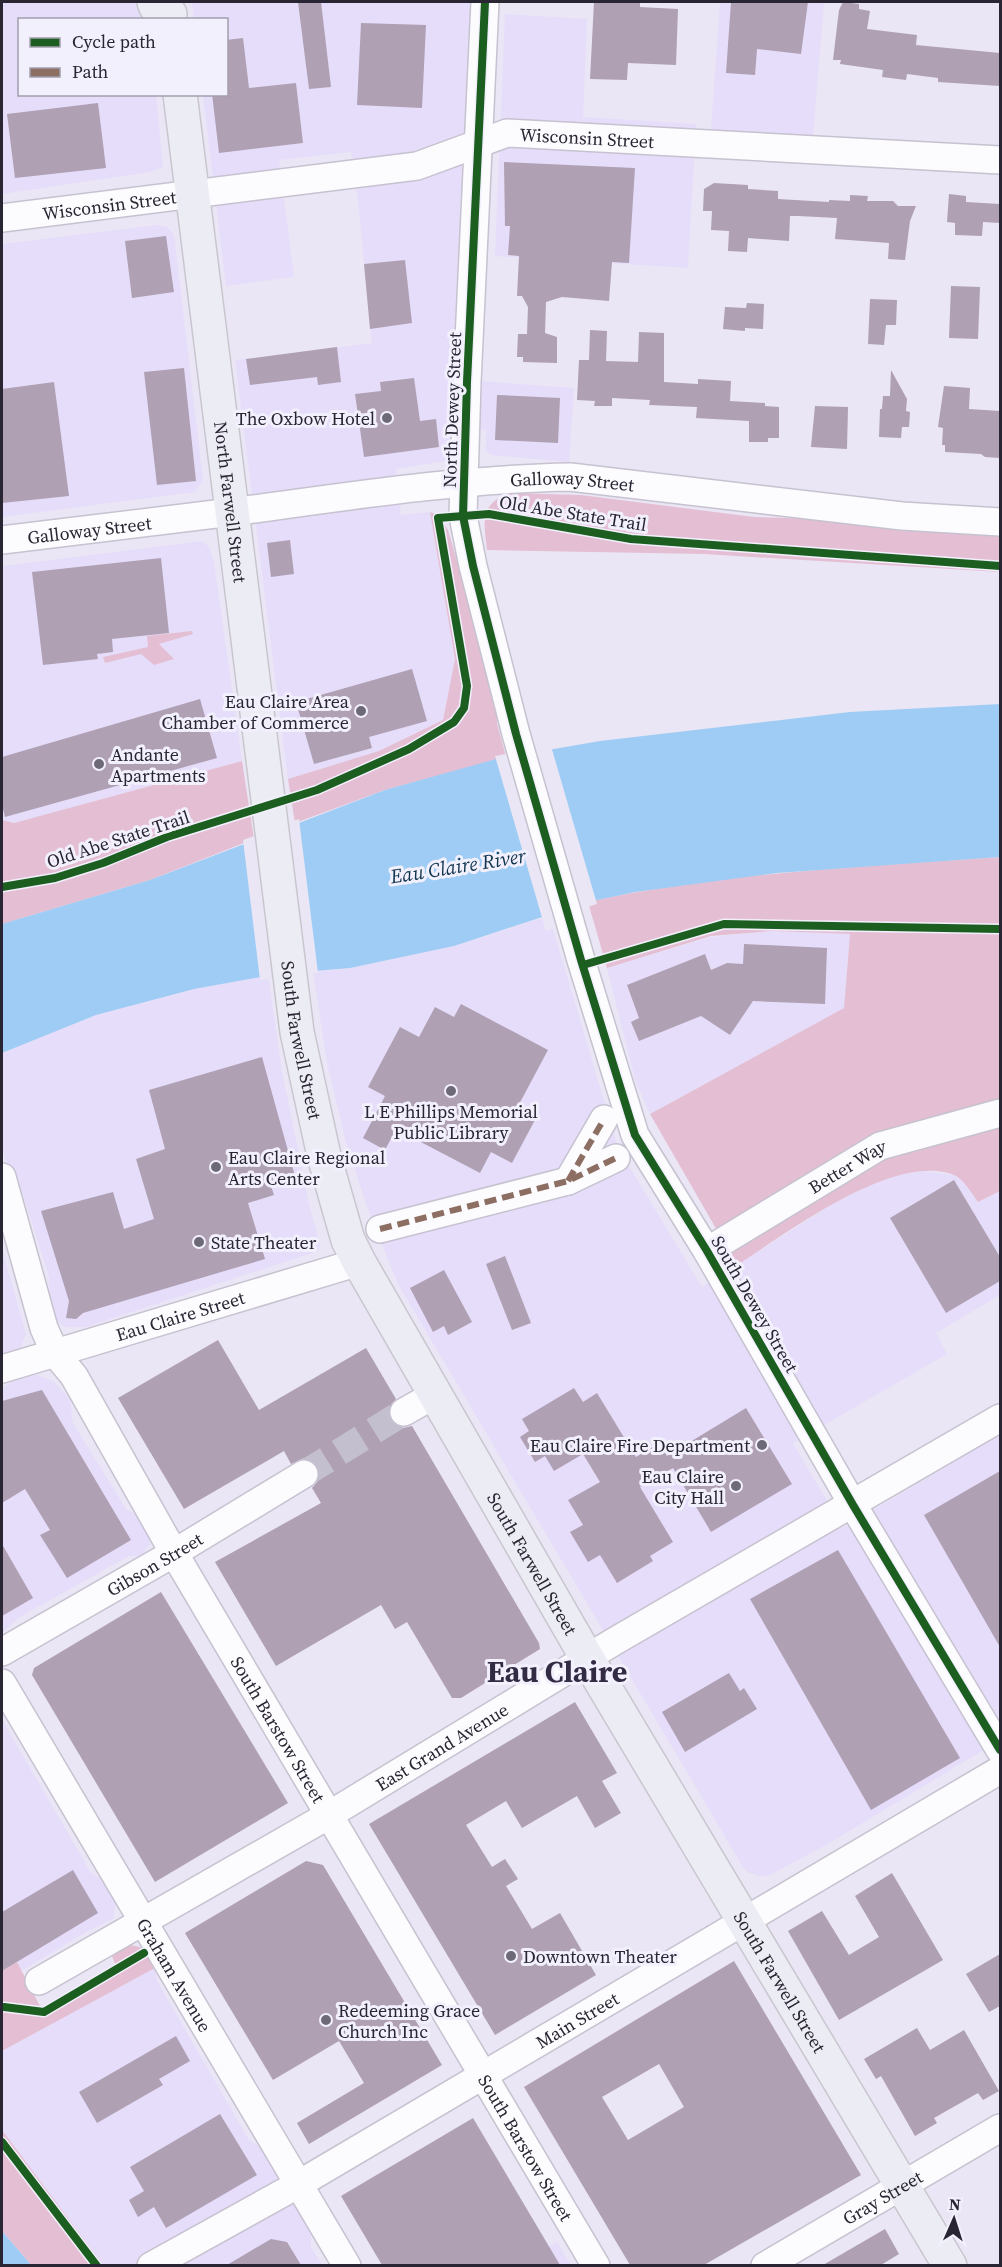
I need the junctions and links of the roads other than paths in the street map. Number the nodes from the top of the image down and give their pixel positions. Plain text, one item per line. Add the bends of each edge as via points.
1 (485, 2) edge
2 (180, 96) edge
3 (480, 145) junction
4 (1000, 160) edge
5 (192, 195) junction
6 (2, 218) edge
7 (463, 482) junction
8 (232, 512) junction
9 (1000, 522) edge
10 (2, 540) edge
11 (548, 846) joint
12 (281, 909) joint
13 (1000, 1113) edge
14 (604, 1119) dead end
15 (616, 1158) dead end
16 (2, 1177) edge
17 (568, 1181) junction
18 (380, 1229) dead end
19 (707, 1251) junction
20 (359, 1262) junction
21 (55, 1353) junction
22 (2, 1369) edge
23 (434, 1395) junction
24 (404, 1412) tunnel mouth
25 (1000, 1418) edge
26 (304, 1474) tunnel mouth
27 (853, 1505) junction
28 (174, 1553) junction
29 (2, 1652) edge
30 (587, 1658) junction
31 (2, 1683) edge
32 (1000, 1750) edge
33 (1000, 1770) edge
34 (330, 1815) junction
35 (143, 1920) junction
36 (746, 1920) junction
37 (39, 1981) dead end
38 (483, 2076) junction
39 (1000, 2128) edge
40 (299, 2184) junction
41 (903, 2187) junction
42 (151, 2265) edge
43 (347, 2265) edge
44 (596, 2265) edge
45 (765, 2265) edge
46 (950, 2265) edge

1 - 3 street, North Dewey Street
2 - 5 main road, North Farwell Street
3 - 4 street, Wisconsin Street via 507,133
3 - 5 street, Wisconsin Street via 417,166
3 - 7 street, North Dewey Street
5 - 6 street, Wisconsin Street
5 - 8 main road, North Farwell Street
7 - 8 street, Galloway Street
7 - 9 street, Galloway Street via 570,477 902,516
7 - 11 street, North Dewey Street via 464,516 473,566
8 - 10 street, Galloway Street
8 - 12 main road, North Farwell Street
11 - 19 street, South Dewey Street via 635,1135
12 - 20 main road, South Farwell Street via 297,1032 324,1156 348,1240
13 - 19 street, Better Way via 880,1146
14 - 17 street
15 - 17 street
16 - 21 street, South Barstow Street via 44,1328
17 - 18 street
19 - 27 street, South Dewey Street
20 - 21 street, Eau Claire Street
20 - 23 main road, South Farwell Street
21 - 22 street, Eau Claire Street
21 - 28 street, South Barstow Street via 74,1376
23 - 24 street
23 - 30 main road, South Farwell Street
25 - 27 street, East Grand Avenue
26 - 28 street, Gibson Street
27 - 30 street, East Grand Avenue
27 - 32 street, South Dewey Street
28 - 29 street, Gibson Street
28 - 34 street, South Barstow Street
30 - 34 street, East Grand Avenue
30 - 36 main road, South Farwell Street
31 - 35 street, Graham Avenue
33 - 36 street, Main Street
34 - 35 street, East Grand Avenue
34 - 38 street, South Barstow Street
35 - 37 street, East Grand Avenue
35 - 40 street, Graham Avenue
36 - 38 street, Main Street
36 - 41 main road, South Farwell Street
38 - 40 street, Main Street
38 - 44 street, South Barstow Street
39 - 41 street, Gray Street
40 - 42 street, Main Street
40 - 43 street, Graham Avenue
41 - 45 street, Gray Street
41 - 46 main road, South Farwell Street

